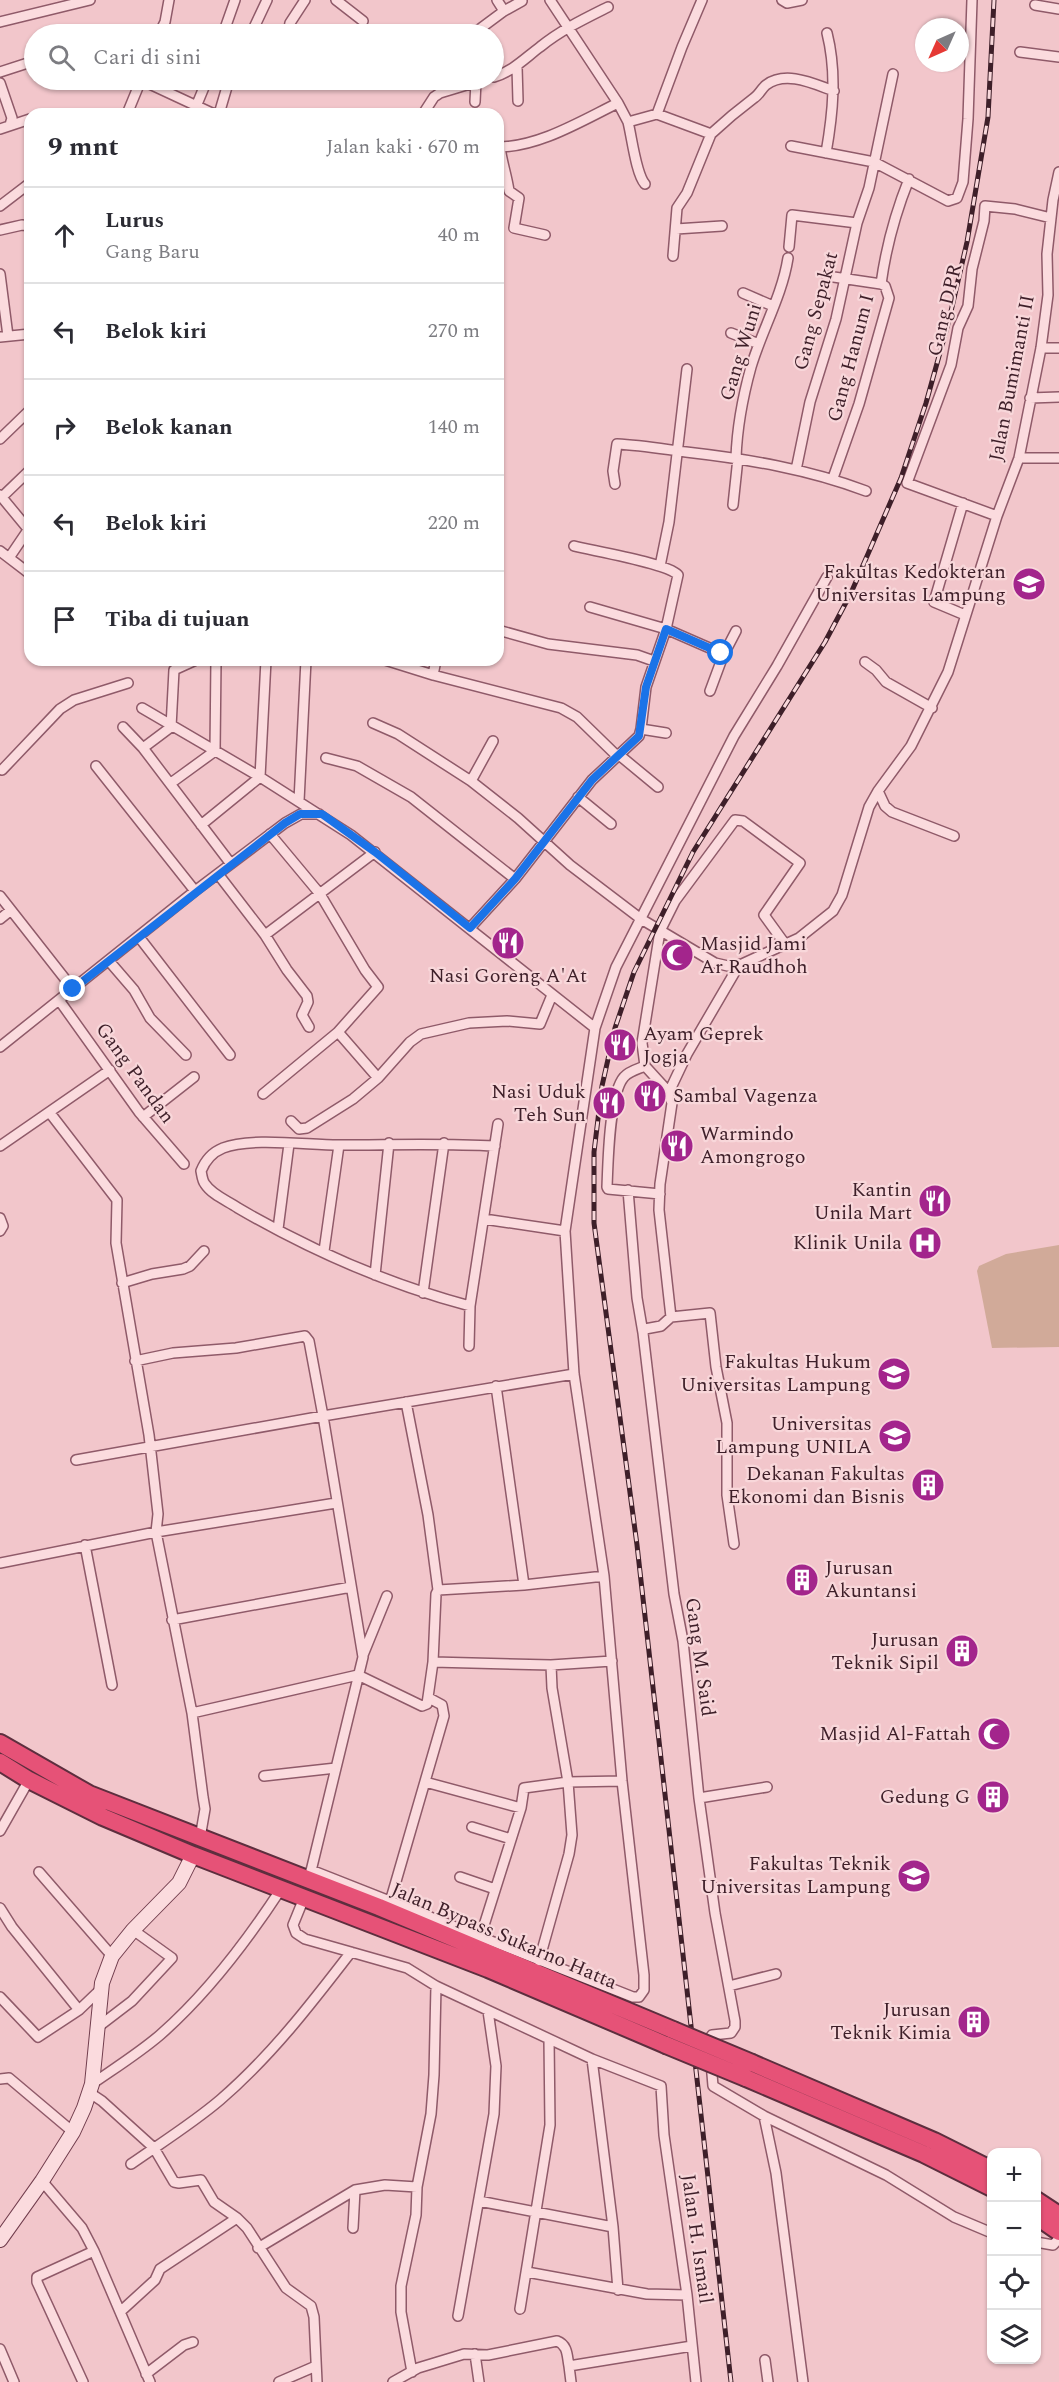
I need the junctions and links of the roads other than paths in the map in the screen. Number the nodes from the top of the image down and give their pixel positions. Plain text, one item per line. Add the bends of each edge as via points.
1 (90, 0) edge
2 (169, 0) edge
3 (235, 0) edge
4 (267, 0) edge
5 (305, 0) edge
6 (336, 0) edge
7 (497, 0) edge
8 (550, 0) edge
9 (702, 0) edge
10 (782, 0) edge
11 (802, 0) edge
12 (972, 0) edge
13 (522, 2) dead end
14 (1035, 5) dead end
15 (608, 7) dead end
16 (1059, 9) edge
17 (504, 11) junction
18 (0, 21) edge
19 (363, 21) dead end
20 (164, 24) edge
21 (227, 24) edge
22 (256, 24) edge
23 (290, 24) edge
24 (486, 24) edge
25 (569, 27) junction
26 (828, 33) dead end
27 (1020, 52) dead end
28 (1059, 57) edge
29 (24, 64) edge
30 (517, 67) junction
31 (0, 72) edge
32 (504, 73) edge
33 (893, 74) dead end
34 (0, 83) edge
35 (137, 90) edge
36 (164, 90) edge
37 (203, 90) edge
38 (227, 90) edge
39 (449, 90) edge
40 (477, 90) edge
41 (834, 91) junction
42 (518, 101) dead end
43 (475, 102) dead end
44 (618, 103) junction
45 (198, 105) junction
46 (129, 108) edge
47 (196, 108) edge
48 (203, 108) edge
49 (221, 108) edge
50 (427, 108) edge
51 (657, 114) junction
52 (24, 121) edge
53 (628, 122) junction
54 (10, 125) junction
55 (0, 129) edge
56 (711, 134) junction
57 (504, 146) edge
58 (791, 146) dead end
59 (826, 153) junction
60 (874, 162) junction
61 (504, 170) edge
62 (1059, 172) edge
63 (909, 179) junction
64 (645, 184) dead end
65 (24, 188) edge
66 (1056, 201) edge
67 (0, 206) edge
68 (1051, 218) junction
69 (857, 223) junction
70 (24, 225) edge
71 (722, 226) dead end
72 (676, 229) junction
73 (0, 230) edge
74 (545, 235) dead end
75 (789, 247) dead end
76 (674, 256) dead end
77 (788, 258) dead end
78 (0, 274) edge
79 (827, 276) dead end
80 (845, 278) junction
81 (881, 284) junction
82 (743, 293) dead end
83 (1048, 295) junction
84 (1059, 295) edge
85 (773, 306) junction
86 (731, 333) dead end
87 (24, 335) edge
88 (4, 337) edge
89 (759, 344) junction
90 (1041, 348) junction
91 (1059, 348) edge
92 (687, 369) dead end
93 (1059, 397) edge
94 (1030, 398) junction
95 (24, 416) edge
96 (0, 438) edge
97 (678, 451) junction
98 (737, 458) junction
99 (1019, 458) junction
100 (1059, 458) edge
101 (796, 470) junction
102 (24, 475) edge
103 (834, 478) junction
104 (615, 484) dead end
105 (867, 491) dead end
106 (1, 496) edge
107 (963, 503) junction
108 (733, 505) dead end
109 (997, 516) junction
110 (24, 522) edge
111 (24, 536) edge
112 (574, 546) dead end
113 (0, 551) edge
114 (11, 555) dead end
115 (660, 566) junction
116 (24, 569) edge
117 (827, 577) dead end
118 (590, 607) dead end
119 (965, 615) junction
120 (666, 629) junction
121 (736, 631) dead end
122 (504, 632) edge
123 (723, 656) junction
124 (654, 661) junction
125 (865, 663) dead end
126 (183, 666) edge
127 (216, 666) edge
128 (266, 666) edge
129 (306, 666) edge
130 (404, 666) edge
131 (435, 666) edge
132 (433, 675) junction
133 (128, 683) dead end
134 (710, 691) dead end
135 (142, 708) dead end
136 (932, 708) junction
137 (373, 723) dead end
138 (171, 726) junction
139 (123, 727) dead end
140 (641, 729) junction
141 (666, 733) dead end
142 (493, 741) dead end
143 (143, 748) junction
144 (214, 751) junction
145 (617, 754) junction
146 (326, 758) dead end
147 (96, 766) dead end
148 (1, 770) edge
149 (260, 777) junction
150 (471, 780) junction
151 (171, 783) junction
152 (657, 787) dead end
153 (878, 791) junction
154 (578, 797) junction
155 (299, 801) junction
156 (322, 814) junction
157 (611, 824) dead end
158 (201, 825) junction
159 (270, 834) junction
160 (954, 836) dead end
161 (544, 842) junction
162 (375, 852) junction
163 (231, 864) junction
164 (218, 874) junction
165 (515, 879) junction
166 (195, 891) junction
167 (320, 894) junction
168 (0, 896) edge
169 (11, 910) junction
170 (0, 919) edge
171 (641, 919) junction
172 (470, 928) junction
173 (660, 931) junction
174 (266, 935) junction
175 (140, 937) junction
176 (785, 944) junction
177 (109, 961) junction
178 (739, 964) junction
179 (73, 989) junction
180 (552, 995) junction
181 (59, 1000) junction
182 (309, 1026) dead end
183 (596, 1028) junction
184 (338, 1032) junction
185 (0, 1047) edge
186 (186, 1055) dead end
187 (230, 1055) dead end
188 (645, 1066) junction
189 (110, 1070) junction
190 (194, 1077) dead end
191 (378, 1078) junction
192 (669, 1092) junction
193 (263, 1094) dead end
194 (50, 1113) junction
195 (143, 1117) junction
196 (291, 1121) dead end
197 (498, 1124) dead end
198 (389, 1143) junction
199 (444, 1143) junction
200 (289, 1144) junction
201 (339, 1145) junction
202 (0, 1146) edge
203 (495, 1146) junction
204 (184, 1164) dead end
205 (628, 1190) junction
206 (660, 1194) junction
207 (0, 1218) edge
208 (484, 1219) junction
209 (278, 1229) junction
210 (0, 1231) edge
211 (565, 1231) junction
212 (204, 1251) dead end
213 (324, 1251) junction
214 (375, 1275) junction
215 (122, 1283) junction
216 (423, 1293) junction
217 (470, 1306) junction
218 (671, 1317) junction
219 (643, 1333) junction
220 (469, 1346) dead end
221 (135, 1361) junction
222 (574, 1374) junction
223 (496, 1386) junction
224 (406, 1402) junction
225 (323, 1416) junction
226 (149, 1447) junction
227 (76, 1460) dead end
228 (336, 1503) junction
229 (156, 1532) junction
230 (734, 1544) dead end
231 (86, 1545) junction
232 (0, 1563) edge
233 (604, 1576) junction
234 (524, 1584) junction
235 (351, 1587) junction
236 (438, 1590) junction
237 (387, 1596) dead end
238 (172, 1620) junction
239 (363, 1657) junction
240 (433, 1662) junction
241 (612, 1662) junction
242 (551, 1665) junction
243 (358, 1675) junction
244 (111, 1684) dead end
245 (429, 1698) junction
246 (192, 1713) junction
247 (0, 1743) edge
248 (9, 1762) edge
249 (336, 1768) junction
250 (264, 1776) dead end
251 (29, 1780) junction
252 (622, 1781) junction
253 (425, 1782) junction
254 (568, 1782) junction
255 (767, 1787) dead end
256 (699, 1798) junction
257 (522, 1808) junction
258 (472, 1827) dead end
259 (0, 1831) edge
260 (201, 1838) junction
261 (511, 1839) junction
262 (193, 1855) junction
263 (39, 1872) dead end
264 (310, 1875) junction
265 (460, 1877) dead end
266 (281, 1889) junction
267 (495, 1889) junction
268 (304, 1898) junction
269 (390, 1902) junction
270 (0, 1908) edge
271 (133, 1930) junction
272 (480, 1938) junction
273 (351, 1952) junction
274 (112, 1956) junction
275 (539, 1961) junction
276 (776, 1974) dead end
277 (436, 1986) junction
278 (729, 1986) junction
279 (101, 1989) junction
280 (0, 1996) edge
281 (79, 2010) junction
282 (489, 2011) junction
283 (98, 2027) junction
284 (669, 2037) junction
285 (549, 2039) junction
286 (592, 2059) junction
287 (749, 2070) junction
288 (0, 2079) edge
289 (91, 2089) junction
290 (764, 2116) junction
291 (73, 2132) junction
292 (154, 2148) junction
293 (131, 2164) dead end
294 (987, 2168) edge
295 (42, 2181) junction
296 (987, 2186) edge
297 (417, 2187) junction
298 (355, 2190) junction
299 (479, 2201) junction
300 (1039, 2202) edge
301 (537, 2214) junction
302 (1059, 2215) edge
303 (237, 2218) junction
304 (1041, 2219) edge
305 (613, 2227) junction
306 (353, 2228) dead end
307 (987, 2231) edge
308 (1059, 2232) edge
309 (1059, 2239) edge
310 (0, 2240) edge
311 (1041, 2243) edge
312 (258, 2248) junction
313 (94, 2251) junction
314 (527, 2271) junction
315 (618, 2290) junction
316 (687, 2295) junction
317 (520, 2309) dead end
318 (120, 2312) junction
319 (458, 2316) dead end
320 (193, 2342) dead end
321 (692, 2346) junction
322 (0, 2349) edge
323 (475, 2354) junction
324 (765, 2360) dead end
325 (316, 2366) junction
326 (569, 2367) junction
327 (412, 2372) junction
328 (148, 2378) edge
329 (14, 2382) edge
330 (83, 2382) edge
331 (279, 2382) edge
332 (316, 2382) edge
333 (393, 2382) edge
334 (479, 2382) edge
335 (571, 2382) edge
336 (696, 2382) edge
337 (768, 2382) edge
338 (802, 2382) edge

1 - 18 street
2 - 20 street
3 - 21 street
4 - 22 street
5 - 23 street
6 - 19 street
7 - 17 street
8 - 25 street
9 - 51 street
10 - 11 street
12 - 63 street via 968,119 960,194 954,201 948,201
13 - 17 street
14 - 16 street
15 - 25 street
17 - 24 street
25 - 30 street
25 - 44 street
26 - 41 street
27 - 28 street
29 - 31 street
30 - 32 street
30 - 42 street
33 - 60 street, Gang Sepakat
34 - 54 street via 12,117
35 - 46 street
36 - 45 street
37 - 45 street
38 - 49 street
39 - 50 street via 434,97
40 - 43 street
41 - 56 street via 797,79 767,84
41 - 59 street
44 - 53 street
44 - 57 street via 561,131
45 - 47 street
45 - 48 street
51 - 53 street
51 - 56 street
52 - 54 street
53 - 64 street via 638,172
54 - 55 street
56 - 72 street via 677,208
58 - 59 street
59 - 60 street
60 - 63 street
60 - 69 street, Gang Sepakat
61 - 74 street via 509,191 519,198 514,228
62 - 66 street, Jalan Bumimanti II
63 - 81 street, Gang Hanum I via 893,220
65 - 67 street
66 - 68 street, Jalan Bumimanti II
68 - 83 street, Jalan Bumimanti II
68 - 107 street, Gang DPR via 985,206 968,306 908,483
69 - 75 street via 792,215
69 - 80 street, Gang Sepakat
70 - 73 street
71 - 72 street
72 - 76 street
77 - 85 street, Gang Wuni via 784,281
78 - 88 street
79 - 80 street
80 - 81 street
80 - 101 street, Gang Sepakat via 810,402
81 - 103 street, Gang Hanum I via 889,298
82 - 85 street
83 - 84 street
83 - 90 street, Jalan Bumimanti II
85 - 89 street, Gang Wuni
86 - 89 street
87 - 88 street
89 - 98 street, Gang Wuni via 743,404
90 - 91 street
90 - 94 street, Jalan Bumimanti II
92 - 97 street
93 - 94 street
94 - 99 street, Jalan Bumimanti II
95 - 96 street
97 - 98 street
97 - 104 street via 617,444
97 - 115 street
98 - 101 street
98 - 108 street, Gang Wuni
99 - 100 street
99 - 109 street, Jalan Bumimanti II
101 - 103 street
102 - 106 street
103 - 105 street
106 - 110 street
107 - 109 street
107 - 119 street via 934,602
109 - 119 street, Jalan Bumimanti II
111 - 114 street
112 - 115 street
113 - 116 street
115 - 120 street via 678,575
117 - 171 street via 734,736
118 - 120 street
119 - 136 street, Jalan Bumimanti II via 948,672
120 - 123 street
120 - 124 street
121 - 123 street
122 - 124 street via 548,644 637,655
123 - 134 street
124 - 140 street
125 - 136 street via 886,682
126 - 138 street via 174,670
127 - 144 street
128 - 149 street
129 - 155 street
130 - 132 street
131 - 132 street
132 - 145 street via 561,708 577,717
133 - 148 street via 74,700 60,709
135 - 138 street
136 - 153 street, Jalan Bumimanti II via 911,746
137 - 150 street via 398,734
138 - 143 street
138 - 144 street
139 - 143 street
140 - 141 street
140 - 145 street via 632,743
142 - 150 street
143 - 151 street
144 - 149 street
144 - 151 street
145 - 152 street
145 - 154 street
146 - 165 street via 357,766 411,796
147 - 166 street
149 - 155 street
149 - 158 street
150 - 161 street
151 - 158 street
153 - 160 street via 892,813
153 - 176 street, Jalan Bumimanti II via 833,911
154 - 157 street
154 - 161 street
155 - 156 street
156 - 159 street via 300,814
156 - 162 street
158 - 163 street
159 - 163 street
159 - 167 street
161 - 165 street
161 - 171 street
162 - 167 street
162 - 172 street
163 - 164 street
164 - 166 street
164 - 174 street
165 - 172 street
166 - 175 street
167 - 174 street
167 - 184 street via 378,987
168 - 169 street
169 - 170 street
169 - 179 street
171 - 173 street
171 - 183 street via 616,967
172 - 180 street
173 - 176 street via 675,901 730,824 738,819 800,863 764,915
173 - 178 street via 715,963
173 - 188 street via 642,1043
174 - 182 street via 307,996 302,1016
175 - 177 street
175 - 187 street
176 - 178 street, Jalan Bumimanti II
177 - 179 street
177 - 186 street via 134,990 150,1018
178 - 192 street
179 - 181 street
180 - 183 street
180 - 191 street via 540,1024 469,1023 421,1034
181 - 185 street
181 - 189 street, Gang Pandan
183 - 211 street
184 - 191 street
184 - 193 street
188 - 192 street
188 - 205 street via 622,1080 609,1139 607,1187
189 - 194 street
189 - 195 street, Gang Pandan
190 - 195 street
191 - 196 street via 353,1100 307,1128 299,1129
192 - 206 street via 672,1104
194 - 202 street
194 - 215 street via 117,1200 116,1243
195 - 204 street, Gang Pandan
197 - 203 street
198 - 199 street
198 - 201 street
198 - 214 street
199 - 203 street
199 - 216 street
200 - 201 street
200 - 209 street
200 - 209 street via 255,1143 222,1148 201,1171 211,1190
201 - 213 street
203 - 208 street
205 - 206 street
205 - 219 street, Gang M. Said
206 - 218 street
207 - 210 street
208 - 211 street
208 - 217 street
209 - 213 street
211 - 222 street
212 - 215 street via 183,1269
213 - 214 street
214 - 216 street
215 - 221 street
216 - 217 street
217 - 220 street
218 - 219 street
218 - 230 street via 710,1313 727,1424 727,1495
219 - 256 street, Gang M. Said
221 - 225 street via 305,1336
221 - 226 street
222 - 223 street
222 - 233 street
223 - 224 street
223 - 234 street
224 - 225 street
224 - 236 street
225 - 226 street
225 - 228 street
226 - 227 street
226 - 229 street via 158,1514
228 - 229 street
228 - 235 street
229 - 231 street
229 - 238 street
231 - 232 street
231 - 244 street
233 - 234 street
233 - 241 street
234 - 236 street
235 - 238 street
235 - 239 street
236 - 240 street
237 - 239 street
238 - 246 street
239 - 243 street
240 - 242 street
240 - 245 street
241 - 242 street
241 - 252 street
242 - 254 street
243 - 245 street via 422,1706
243 - 246 street
243 - 249 street
245 - 253 street via 444,1708
246 - 260 street via 205,1809
247 - 248 highway, Jalan Bypass Sukarno Hatta
248 - 251 highway, Jalan Bypass Sukarno Hatta
248 - 260 highway, Jalan Bypass Sukarno Hatta
249 - 250 street
249 - 264 street
251 - 259 street
251 - 262 highway, Jalan Bypass Sukarno Hatta
252 - 254 street
252 - 275 street via 643,1993 633,1997
253 - 257 street
253 - 269 street
254 - 257 street via 524,1788
254 - 275 street via 572,1835 569,1854
255 - 256 street
256 - 278 street, Gang M. Said
257 - 261 street
258 - 261 street
260 - 264 highway, Jalan Bypass Sukarno Hatta
261 - 267 street
262 - 266 highway, Jalan Bypass Sukarno Hatta
262 - 271 street via 178,1883
263 - 274 street
264 - 269 street
264 - 284 highway, Jalan Bypass Sukarno Hatta via 500,1956
265 - 267 street
266 - 268 highway, Jalan Bypass Sukarno Hatta
266 - 289 street via 256,1928 194,2001 159,2036
267 - 272 street
268 - 273 street via 294,1924 296,1934
268 - 284 highway, Jalan Bypass Sukarno Hatta
269 - 272 street
270 - 281 street
271 - 274 street
271 - 283 street via 172,1958 132,2001
272 - 275 street
273 - 277 street via 406,1968
273 - 292 street via 304,2014 261,2061 219,2100
274 - 279 street
276 - 278 street
277 - 282 street
277 - 297 street via 434,2089
278 - 290 street, Gang M. Said via 735,2027 731,2033 710,2038 714,2085
279 - 281 street
279 - 283 street
280 - 281 street via 38,2037
282 - 285 street
282 - 299 street via 496,2094
283 - 289 street
284 - 287 highway, Jalan Bypass Sukarno Hatta, bridge
285 - 286 street
285 - 301 street via 550,2125
286 - 305 street
286 - 316 street, Jalan H. Ismail via 661,2086 664,2135
287 - 294 highway, Jalan Bypass Sukarno Hatta via 934,2141
287 - 296 highway, Jalan Bypass Sukarno Hatta
288 - 291 street via 9,2078
289 - 291 street
289 - 292 street
290 - 307 street via 886,2175 954,2217
290 - 338 street via 776,2173
291 - 295 street
292 - 293 street
292 - 303 street via 174,2182 201,2180 214,2202
295 - 310 street
295 - 313 street via 82,2228
297 - 298 street via 385,2185
297 - 327 street via 416,2215 400,2301
298 - 306 street
298 - 312 street
299 - 301 street
299 - 319 street
300 - 302 highway
301 - 305 street
301 - 314 street
303 - 312 street
303 - 318 street via 160,2269 155,2280
304 - 308 highway
305 - 315 street
309 - 311 street via 1053,2245
312 - 325 street via 286,2288 311,2306
313 - 318 street
313 - 330 street via 37,2277
314 - 315 street
314 - 317 street
315 - 316 street
316 - 321 street, Jalan H. Ismail
318 - 328 street
320 - 328 street via 184,2345
321 - 326 street
321 - 336 street, Jalan H. Ismail
322 - 329 street
323 - 326 street via 488,2355 557,2341 566,2349
323 - 327 street via 464,2354
323 - 334 street
324 - 337 street
325 - 331 street
325 - 332 street
326 - 335 street
327 - 333 street

